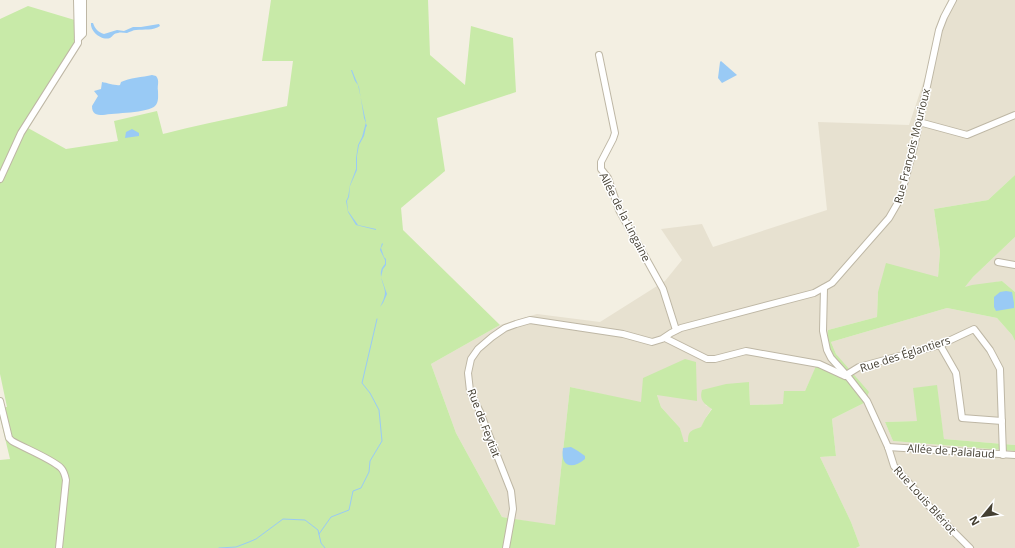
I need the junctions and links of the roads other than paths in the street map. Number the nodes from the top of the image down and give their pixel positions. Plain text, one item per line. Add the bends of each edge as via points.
1 (77, 0) edge
2 (83, 0) edge
3 (953, 0) edge
4 (78, 39) junction
5 (599, 55) dead end
6 (1015, 114) edge
7 (919, 122) junction
8 (0, 179) edge
9 (998, 262) dead end
10 (1015, 265) edge
11 (824, 288) junction
12 (676, 330) junction
13 (665, 338) junction
14 (638, 339) joint
15 (940, 345) junction
16 (847, 376) junction
17 (0, 401) edge
18 (1002, 421) junction
19 (888, 447) junction
20 (1003, 455) junction
21 (1015, 455) edge
22 (59, 548) edge
23 (506, 548) edge
24 (970, 548) edge

1 - 4 street
2 - 4 street via 83,34
3 - 7 street, Rue François Mourioux via 939,30
4 - 8 street via 78,43 21,133
5 - 12 street, Allée de la Lingaine via 615,133 600,162 601,169 608,178 619,210 663,289
6 - 7 street via 967,135
7 - 11 street, Rue François Mourioux via 900,199 895,209 832,283
9 - 10 street
11 - 12 street, Rue François Mourioux via 814,293
11 - 16 street, Rue Louis Blériot via 823,331 827,350
12 - 13 street, Rue François Mourioux
13 - 14 street, Rue François Mourioux via 652,342
13 - 16 street via 707,359 746,351 819,364
14 - 23 street, Rue de Feytiat via 623,334 530,320 492,336 471,359 468,373 470,391 511,491 513,509
15 - 16 street, Rue des Églantiers via 859,367
15 - 18 street via 956,373 962,418
15 - 18 street, Rue des Églantiers via 974,329 1000,369
16 - 19 street, Rue Louis Blériot via 867,401
17 - 22 street via 8,438 61,468 65,474
18 - 20 street, Rue des Églantiers
19 - 20 street, Allée de Palalaud
19 - 24 street, Rue Louis Blériot via 894,466 936,515
20 - 21 street, Allée de Palalaud

